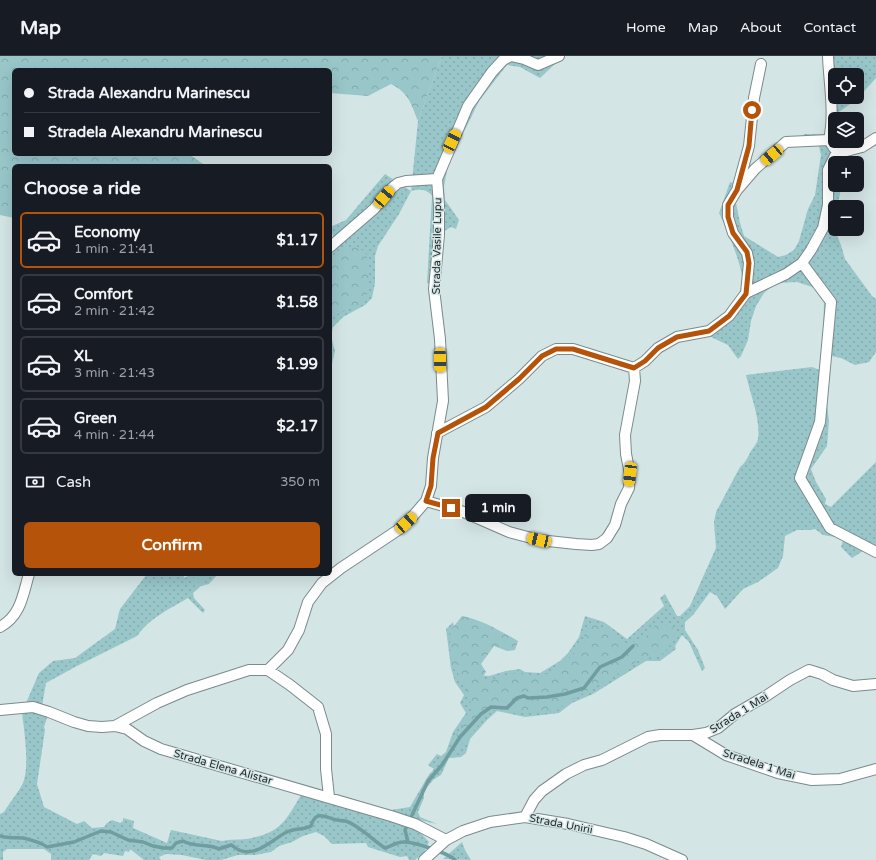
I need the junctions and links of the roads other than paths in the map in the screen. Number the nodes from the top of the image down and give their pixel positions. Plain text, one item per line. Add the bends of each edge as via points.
1 (559, 56) edge
2 (828, 56) edge
3 (761, 64) dead end
4 (832, 112) edge
5 (876, 138) edge
6 (828, 140) edge
7 (834, 148) edge
8 (837, 154) junction
9 (437, 178) junction
10 (737, 190) junction
11 (332, 246) edge
12 (802, 263) junction
13 (746, 294) junction
14 (634, 368) junction
15 (438, 433) junction
16 (426, 501) junction
17 (876, 552) edge
18 (332, 575) edge
19 (28, 576) edge
20 (331, 576) edge
21 (0, 626) edge
22 (268, 670) junction
23 (876, 684) edge
24 (0, 710) edge
25 (115, 726) junction
26 (693, 735) junction
27 (876, 769) edge
28 (329, 797) junction
29 (525, 817) junction
30 (446, 840) junction
31 (424, 860) edge
32 (682, 860) edge

1 - 9 street, Strada Vasile Lupu via 538,65 511,56 492,72 468,106
2 - 4 street
3 - 10 street via 754,98 749,146
5 - 8 street via 862,147
6 - 10 street via 786,142 755,169
7 - 8 street
8 - 12 street via 828,170 828,205 822,228
9 - 11 street via 398,183 374,209
9 - 15 street, Strada Vasile Lupu via 439,235 434,289 443,401
10 - 13 street via 728,205 728,217 733,233 747,252 749,263
12 - 13 street
12 - 17 street via 831,302 820,422 800,478 830,528
13 - 14 street via 729,316 709,331 677,337 658,348
14 - 15 street via 573,349 556,349 542,356 486,407
14 - 16 street via 625,435 630,474 628,488 615,525 607,538 599,544 539,540
15 - 16 street, Strada Vasile Lupu via 431,486
16 - 18 street via 398,530
19 - 21 street via 18,610 13,618
20 - 22 street via 322,583 308,602 299,630 288,650
22 - 25 street via 249,670 187,690
22 - 28 street via 318,707 326,734
23 - 26 street, Strada 1 Mai via 853,686 809,670 735,714 718,728 706,734
24 - 25 street, Strada Elena Alistar via 33,708 88,726
25 - 28 street, Strada Elena Alistar via 127,729 161,749
26 - 27 street, Stradela 1 Mai via 726,755 778,773 812,780 840,779
26 - 29 street, Strada 1 Mai via 667,734 648,737 602,760 584,765 542,791
28 - 30 street, Strada Elena Alistar via 415,824
29 - 30 street, Strada Unirii via 490,822
29 - 32 street, Strada Unirii via 624,837
30 - 31 street, Strada Unirii

